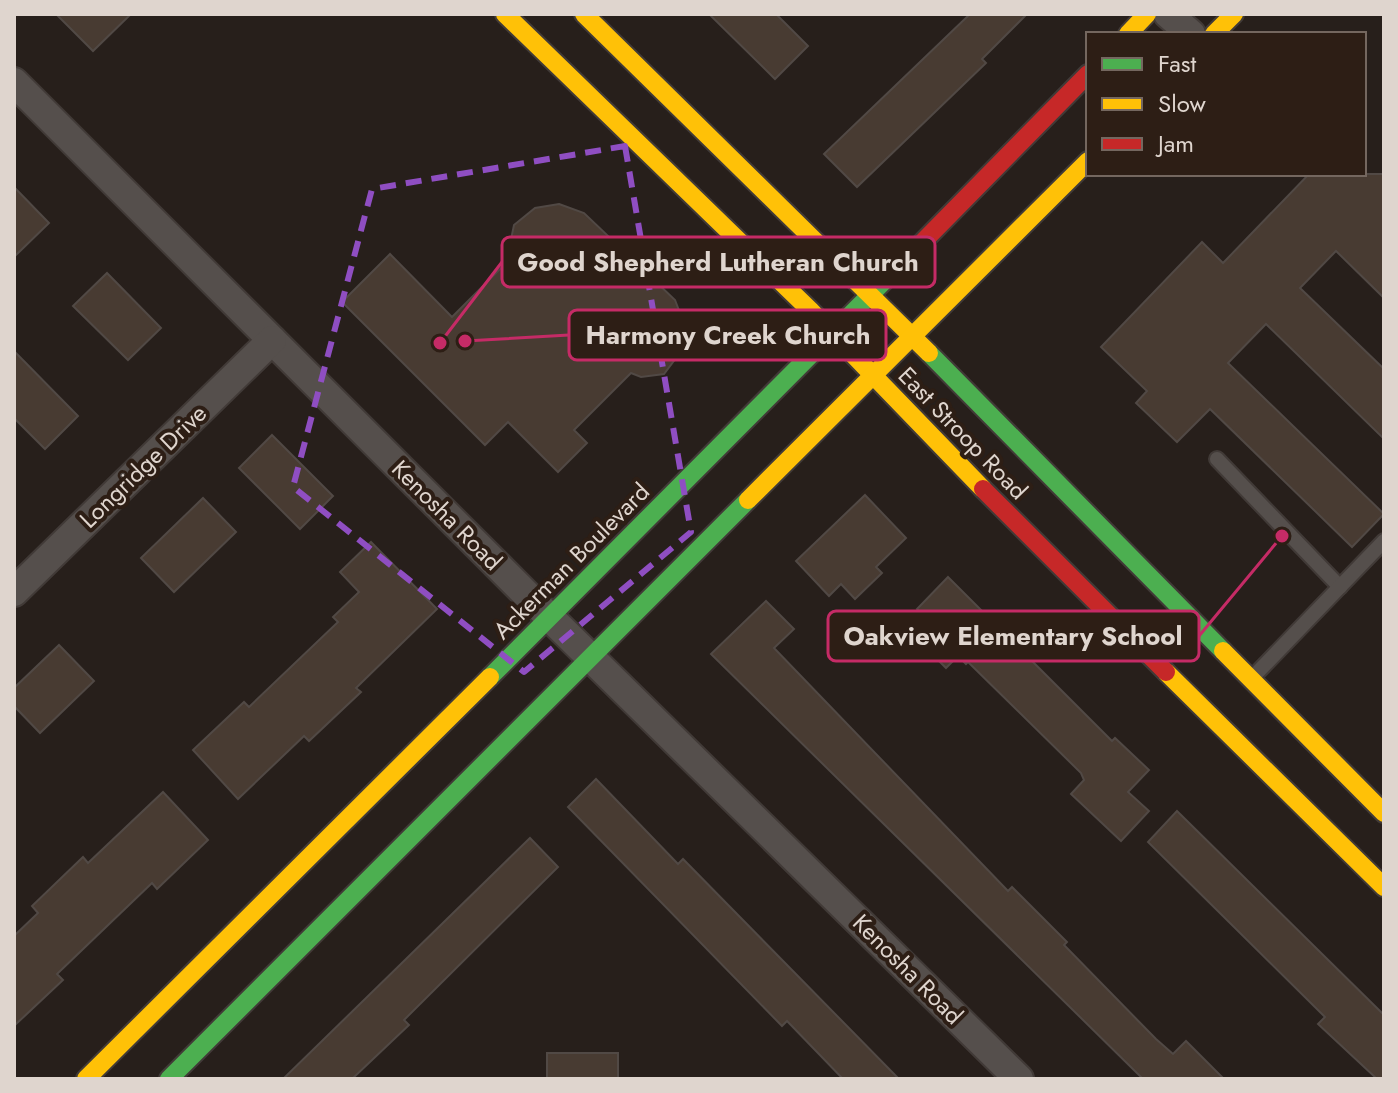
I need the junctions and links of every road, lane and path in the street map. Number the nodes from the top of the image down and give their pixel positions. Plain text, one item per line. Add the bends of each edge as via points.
1 (505, 14) edge
2 (584, 14) edge
3 (1147, 14) edge
4 (1168, 14) edge
5 (1234, 14) edge
6 (1130, 32) edge
7 (1189, 32) edge
8 (1216, 32) edge
9 (1086, 76) edge
10 (14, 82) edge
11 (1086, 163) edge
12 (871, 295) junction
13 (833, 334) junction
14 (911, 337) junction
15 (272, 340) junction
16 (873, 374) junction
17 (1217, 459) dead end
18 (1384, 541) edge
19 (1340, 587) junction
20 (14, 592) edge
21 (549, 616) junction
22 (589, 656) junction
23 (1250, 680) junction
24 (1384, 813) edge
25 (1384, 887) edge
26 (86, 1079) edge
27 (169, 1079) edge
28 (1019, 1079) edge

1 - 13 street, East Stroop Road
2 - 12 street, East Stroop Road
3 - 6 street
4 - 7 street
5 - 8 street
9 - 12 street, Ackerman Boulevard
10 - 15 street, Kenosha Road
11 - 14 street
12 - 13 street, Ackerman Boulevard
12 - 14 street, East Stroop Road
13 - 16 street, East Stroop Road
13 - 21 street, Ackerman Boulevard
14 - 16 street
14 - 23 street, East Stroop Road
15 - 20 street, Longridge Drive
15 - 21 street, Kenosha Road
16 - 22 street
16 - 25 street, East Stroop Road via 1020,528
17 - 19 lane
18 - 19 lane
19 - 23 lane
21 - 22 street, Kenosha Road
21 - 26 street, Ackerman Boulevard
22 - 27 street
22 - 28 street, Kenosha Road
23 - 24 street, East Stroop Road

